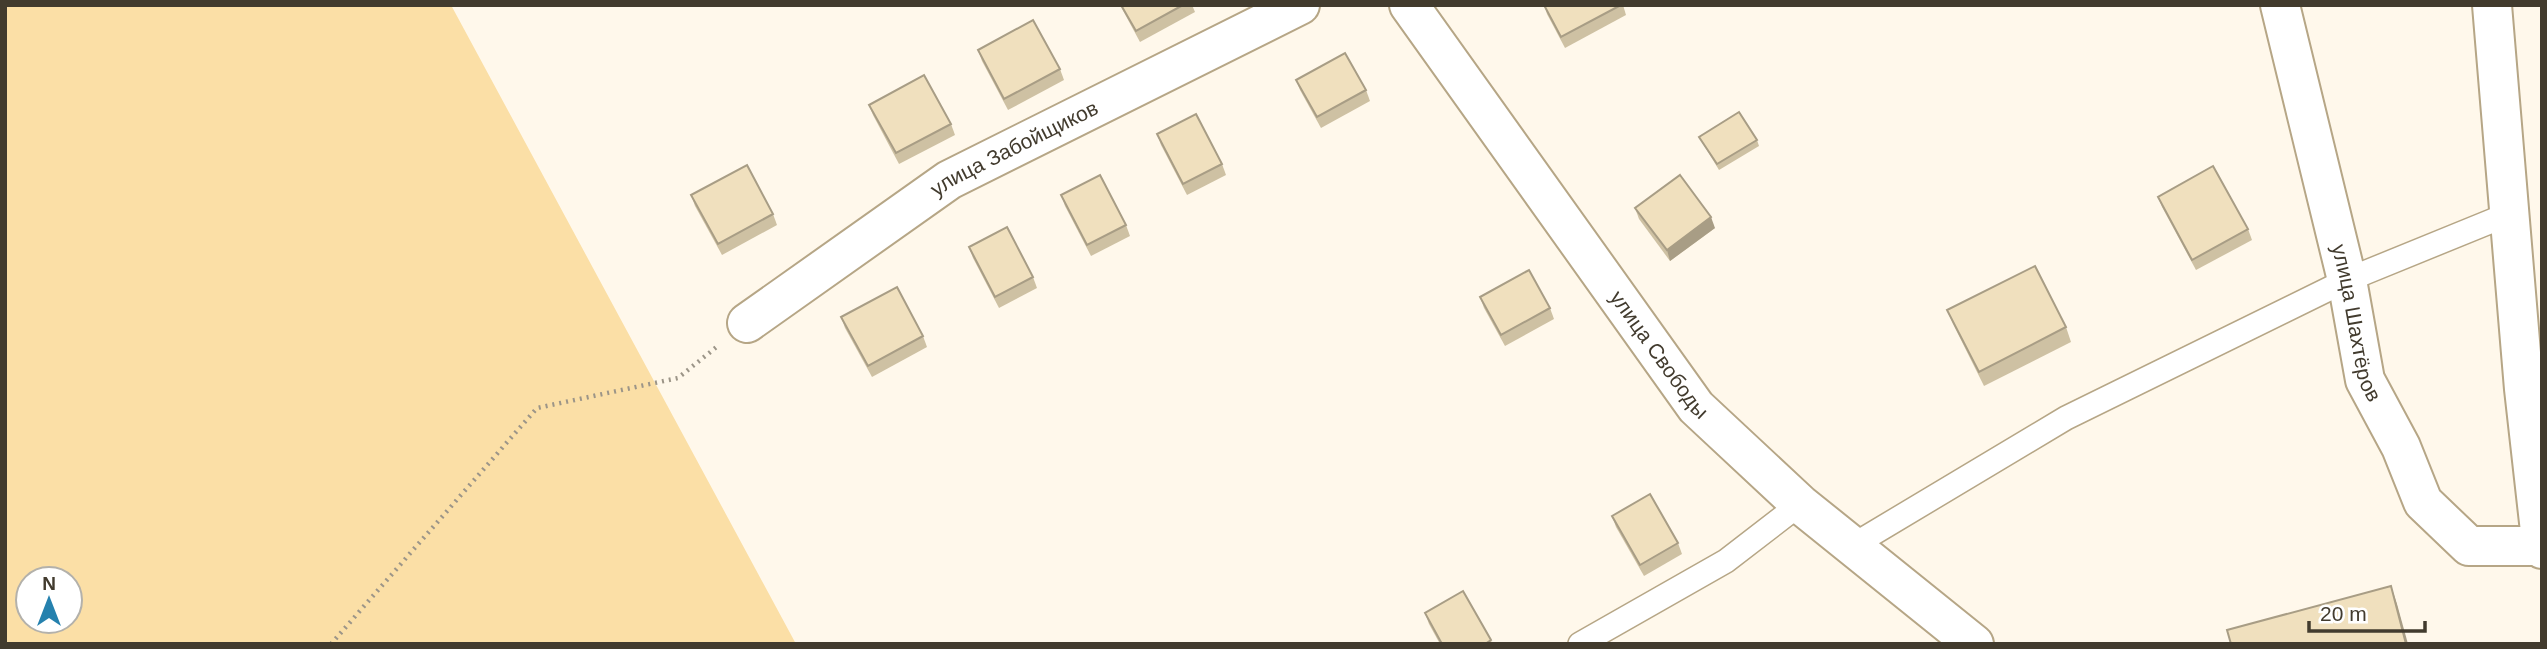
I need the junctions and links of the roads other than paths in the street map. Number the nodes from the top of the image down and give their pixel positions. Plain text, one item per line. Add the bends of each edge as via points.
1 (1300, 5) edge
2 (1409, 5) edge
3 (2280, 5) edge
4 (2492, 5) edge
5 (2509, 214) junction
6 (2347, 280) junction
7 (747, 323) road end
8 (1800, 505) junction
9 (1852, 546) junction
10 (2542, 548) edge
11 (1580, 644) edge
12 (1974, 644) edge

1 - 7 main road, улица Забойщиков via 949,180
2 - 8 main road, улица Свободы via 1696,407
3 - 6 main road, улица Шахтёров
4 - 5 main road
5 - 6 lane
5 - 10 main road
6 - 9 lane via 2066,418
6 - 10 main road, улица Шахтёров via 2365,380 2401,447 2423,502 2469,546
8 - 9 main road, улица Свободы
8 - 11 lane via 1726,561
9 - 12 main road, улица Свободы

